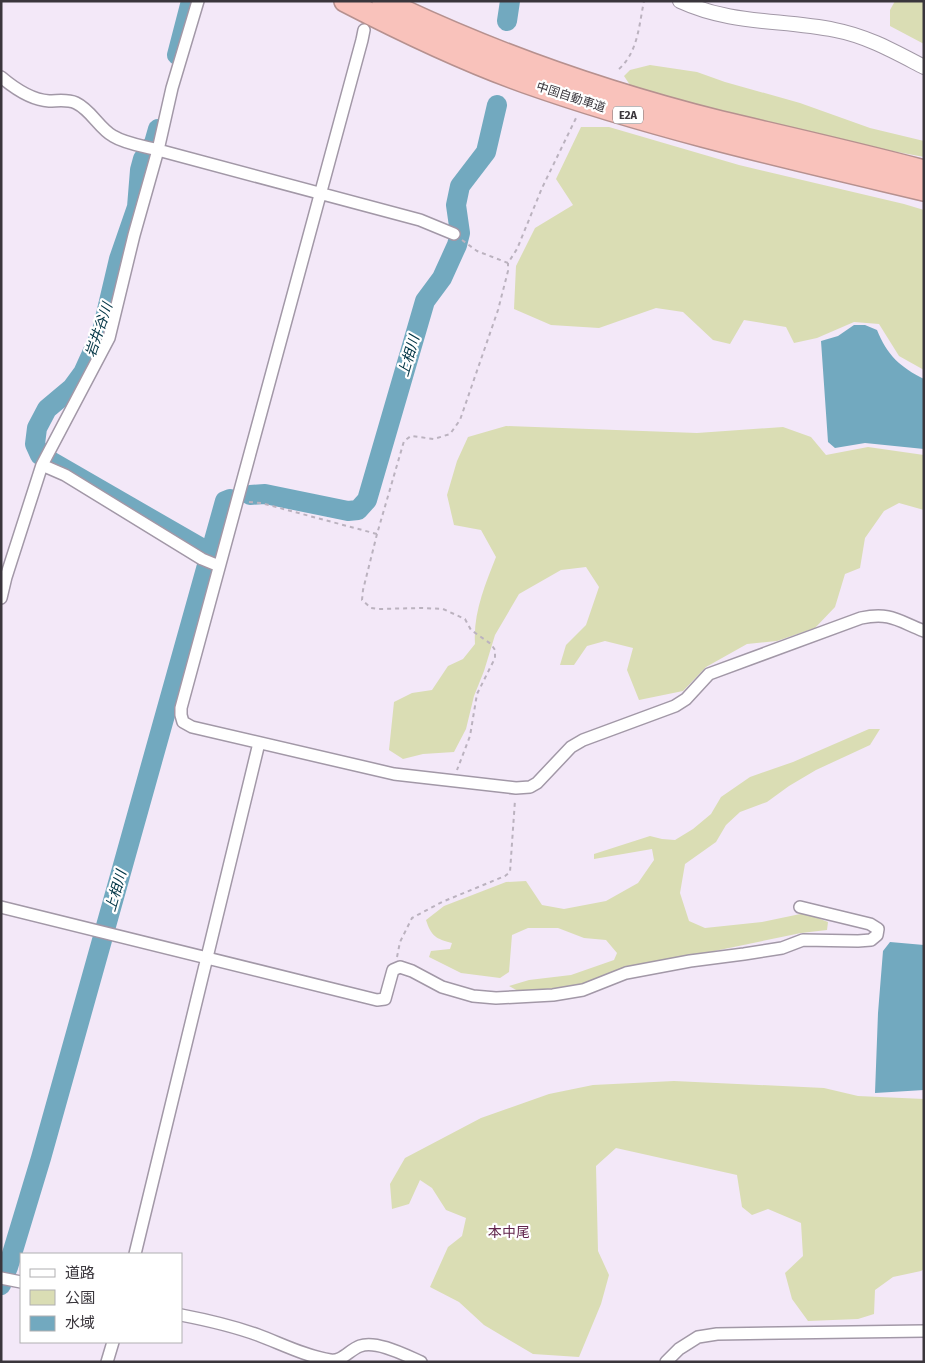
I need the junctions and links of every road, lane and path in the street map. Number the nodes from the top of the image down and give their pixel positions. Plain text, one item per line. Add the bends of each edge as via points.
1 (198, 1) edge
2 (345, 1) edge
3 (383, 1) edge
4 (644, 1) edge
5 (680, 1) edge
6 (364, 30) dead end
7 (924, 67) edge
8 (619, 69) dead end
9 (1, 76) edge
10 (578, 116) dead end
11 (158, 150) junction
12 (924, 170) edge
13 (924, 190) edge
14 (320, 193) junction
15 (454, 234) joint
16 (508, 264) junction
17 (44, 461) junction
18 (237, 501) junction
19 (377, 534) junction
20 (217, 565) junction
21 (1, 598) edge
22 (924, 631) edge
23 (259, 743) junction
24 (453, 781) junction
25 (516, 788) junction
26 (1, 907) edge
27 (800, 907) dead end
28 (207, 958) junction
29 (400, 967) junction
30 (135, 1253) edge
31 (182, 1315) edge
32 (924, 1331) edge
33 (113, 1343) edge
34 (340, 1361) edge
35 (107, 1362) edge
36 (421, 1362) edge
37 (666, 1362) edge

1 - 11 street via 172,88
2 - 13 highway, 中国自動車道 / E2A via 455,53 592,105 736,145
3 - 12 highway, 中国自動車道 / E2A via 483,46 590,84 720,121
4 - 8 path via 634,48 628,61
5 - 7 street via 724,16 855,34
6 - 14 street
9 - 11 street via 22,92 40,99 75,103 115,137
10 - 16 path
11 - 14 street
11 - 17 street via 109,338
14 - 15 street via 420,220
14 - 18 street
15 - 16 path via 477,251
16 - 19 path via 498,310 460,420 450,434 434,439 411,436 404,441
17 - 20 street via 202,559
17 - 21 street
18 - 19 path via 261,502
18 - 20 street
19 - 24 path via 362,600 371,608 378,609 443,609 465,619 471,630 495,650 495,658 477,694 470,736
20 - 23 street via 181,716 183,722 192,727
22 - 25 street via 888,616 875,615 709,674 675,706 583,740 572,747 538,783
23 - 24 street via 394,774
23 - 28 street
24 - 25 street
25 - 29 path via 510,872 412,918 398,949 396,960
26 - 28 street
27 - 29 street via 870,924 878,929 877,935 871,940 858,941 803,940 772,949 626,973 583,990 553,995 474,996 442,987
28 - 29 street via 377,1000 385,999 393,970
28 - 30 street
31 - 34 street via 241,1329 309,1355
32 - 37 street via 717,1334 698,1337
33 - 35 street
34 - 36 street via 356,1347 374,1344

